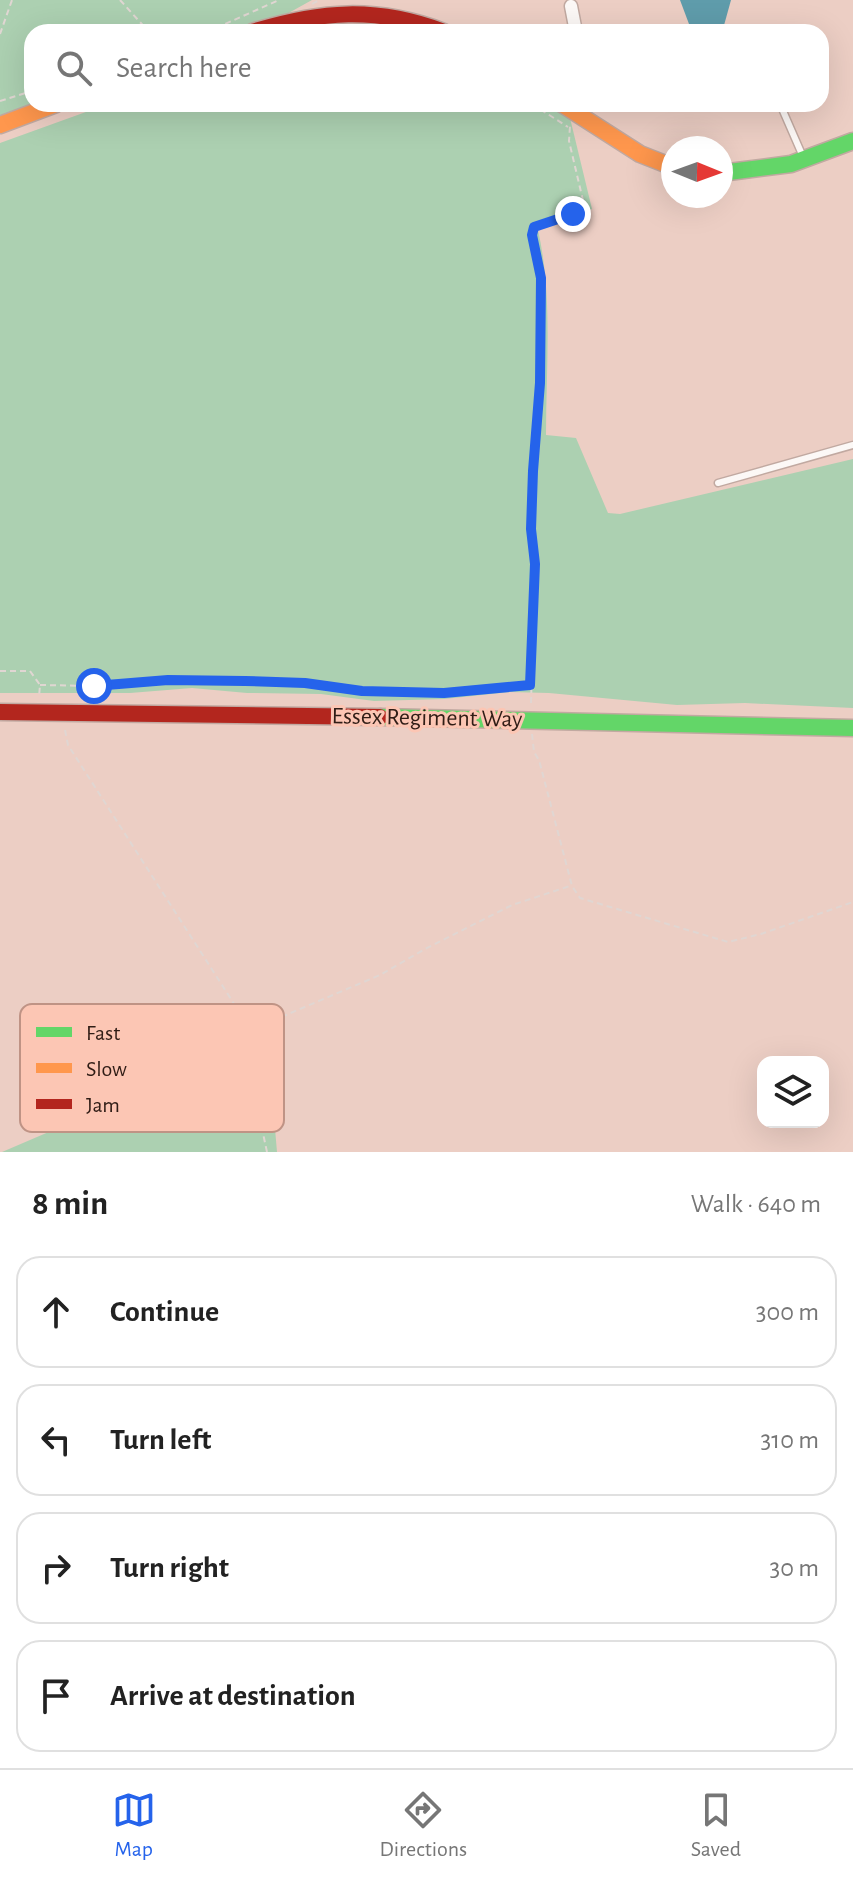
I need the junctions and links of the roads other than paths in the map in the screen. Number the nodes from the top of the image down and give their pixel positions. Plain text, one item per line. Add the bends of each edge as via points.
1 (571, 6) dead end
2 (275, 24) edge
3 (422, 24) edge
4 (574, 24) edge
5 (35, 112) edge
6 (783, 112) edge
7 (577, 116) edge
8 (0, 125) edge
9 (853, 141) edge
10 (804, 159) junction
11 (661, 162) edge
12 (733, 171) edge
13 (853, 445) edge
14 (718, 483) dead end
15 (0, 712) edge
16 (853, 728) edge

1 - 4 street
2 - 3 main road via 340,12 379,13
5 - 8 main road
6 - 10 lane
7 - 11 main road
9 - 10 main road
10 - 12 main road
13 - 14 lane
15 - 16 main road, Essex Regiment Way

